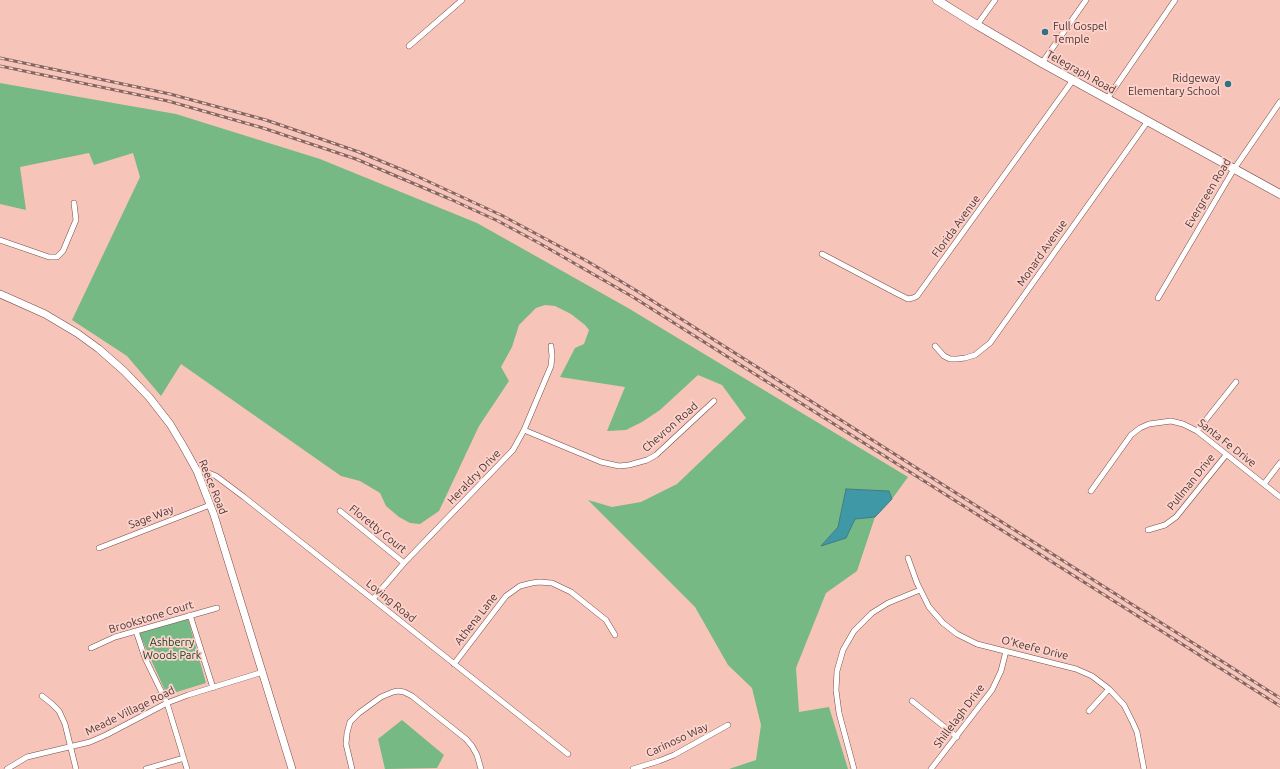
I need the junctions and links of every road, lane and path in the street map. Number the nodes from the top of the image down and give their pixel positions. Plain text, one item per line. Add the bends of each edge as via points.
1 (462, 0) edge
2 (937, 0) edge
3 (995, 0) edge
4 (1086, 0) edge
5 (1175, 0) edge
6 (977, 25) junction
7 (409, 46) dead end
8 (1042, 63) junction
9 (1073, 80) junction
10 (1107, 99) junction
11 (1280, 102) edge
12 (1148, 121) junction
13 (1234, 169) junction
14 (1280, 194) edge
15 (74, 203) dead end
16 (0, 240) edge
17 (822, 254) dead end
18 (0, 294) edge
19 (1158, 298) dead end
20 (551, 346) dead end
21 (935, 346) dead end
22 (1236, 382) dead end
23 (714, 401) dead end
24 (524, 430) junction
25 (1197, 431) junction
26 (1226, 455) junction
27 (1280, 463) edge
28 (197, 471) junction
29 (1264, 484) junction
30 (1092, 491) dead end
31 (1280, 498) edge
32 (210, 505) junction
33 (340, 511) dead end
34 (1148, 530) dead end
35 (99, 548) dead end
36 (908, 558) dead end
37 (404, 563) junction
38 (920, 590) junction
39 (373, 600) junction
40 (218, 608) dead end
41 (190, 615) junction
42 (136, 631) junction
43 (615, 635) dead end
44 (91, 648) dead end
45 (1006, 651) junction
46 (454, 664) junction
47 (263, 672) junction
48 (213, 688) junction
49 (1109, 689) junction
50 (42, 696) dead end
51 (912, 701) dead end
52 (167, 703) junction
53 (1089, 711) dead end
54 (728, 725) dead end
55 (957, 737) junction
56 (71, 748) junction
57 (568, 754) dead end
58 (184, 758) junction
59 (6, 769) edge
60 (76, 769) edge
61 (146, 769) edge
62 (187, 769) edge
63 (292, 769) edge
64 (352, 769) edge
65 (481, 769) edge
66 (633, 769) edge
67 (854, 769) edge
68 (931, 769) edge
69 (1144, 769) edge

1 - 7 street
2 - 6 main road, Telegraph Road
3 - 6 street
4 - 8 street
5 - 10 street
6 - 8 main road, Telegraph Road
8 - 9 main road, Telegraph Road
9 - 10 main road, Telegraph Road
9 - 17 street, Florida Avenue via 917,296 908,298 896,293
10 - 12 main road, Telegraph Road
11 - 13 street, Evergreen Road
12 - 13 main road, Telegraph Road
12 - 21 street, Monard Avenue via 990,343 975,355 957,359 944,356
13 - 14 main road, Telegraph Road
13 - 19 street, Evergreen Road
15 - 16 street via 76,220 63,252 57,257 48,257
18 - 28 main road, Reece Road via 61,323 112,360 160,410
20 - 24 street, Heraldry Drive via 551,366
22 - 25 street
23 - 24 street, Chevron Road via 656,455 628,465 601,462
24 - 37 street, Heraldry Drive via 507,458
25 - 26 street, Santa Fe Drive
25 - 30 street, Santa Fe Drive via 1171,421 1140,428 1132,435
26 - 29 street, Santa Fe Drive
26 - 34 street, Pullman Drive via 1176,517 1165,525
27 - 29 street
28 - 32 main road, Reece Road
28 - 39 street, Loving Road via 216,476
29 - 31 street, Santa Fe Drive
32 - 35 street, Sage Way
32 - 47 main road, Reece Road
33 - 37 street, Floretty Court
36 - 38 street, O'Keefe Drive
37 - 39 street, Heraldry Drive
38 - 45 street, O'Keefe Drive via 929,608 949,629 970,641
38 - 67 street via 872,612 854,631 843,650 837,671 836,695
39 - 46 street, Loving Road
40 - 41 street, Brookstone Court
41 - 42 street, Brookstone Court
41 - 48 street
42 - 44 street, Brookstone Court via 114,637
42 - 52 street via 145,658
43 - 46 street, Athena Lane via 606,620 571,592 552,583 532,583 520,586 506,596
45 - 49 street, O'Keefe Drive via 1076,669 1092,676
45 - 55 street, Shillelagh Drive via 1001,671 992,690
46 - 57 street, Loving Road
47 - 48 street, Meade Village Road
47 - 63 main road, Reece Road
48 - 52 street, Meade Village Road
49 - 53 street
49 - 69 street, O'Keefe Drive via 1124,706 1137,732
50 - 56 street via 59,711
51 - 55 street
52 - 56 street, Meade Village Road via 106,735
52 - 58 street
54 - 66 street, Carinoso Way via 674,755
55 - 68 street, Shillelagh Drive
56 - 59 street, Meade Village Road via 27,757
56 - 60 street
58 - 61 street
58 - 62 street
64 - 65 street via 346,744 350,722 381,697 398,691 412,696 466,739 472,746

